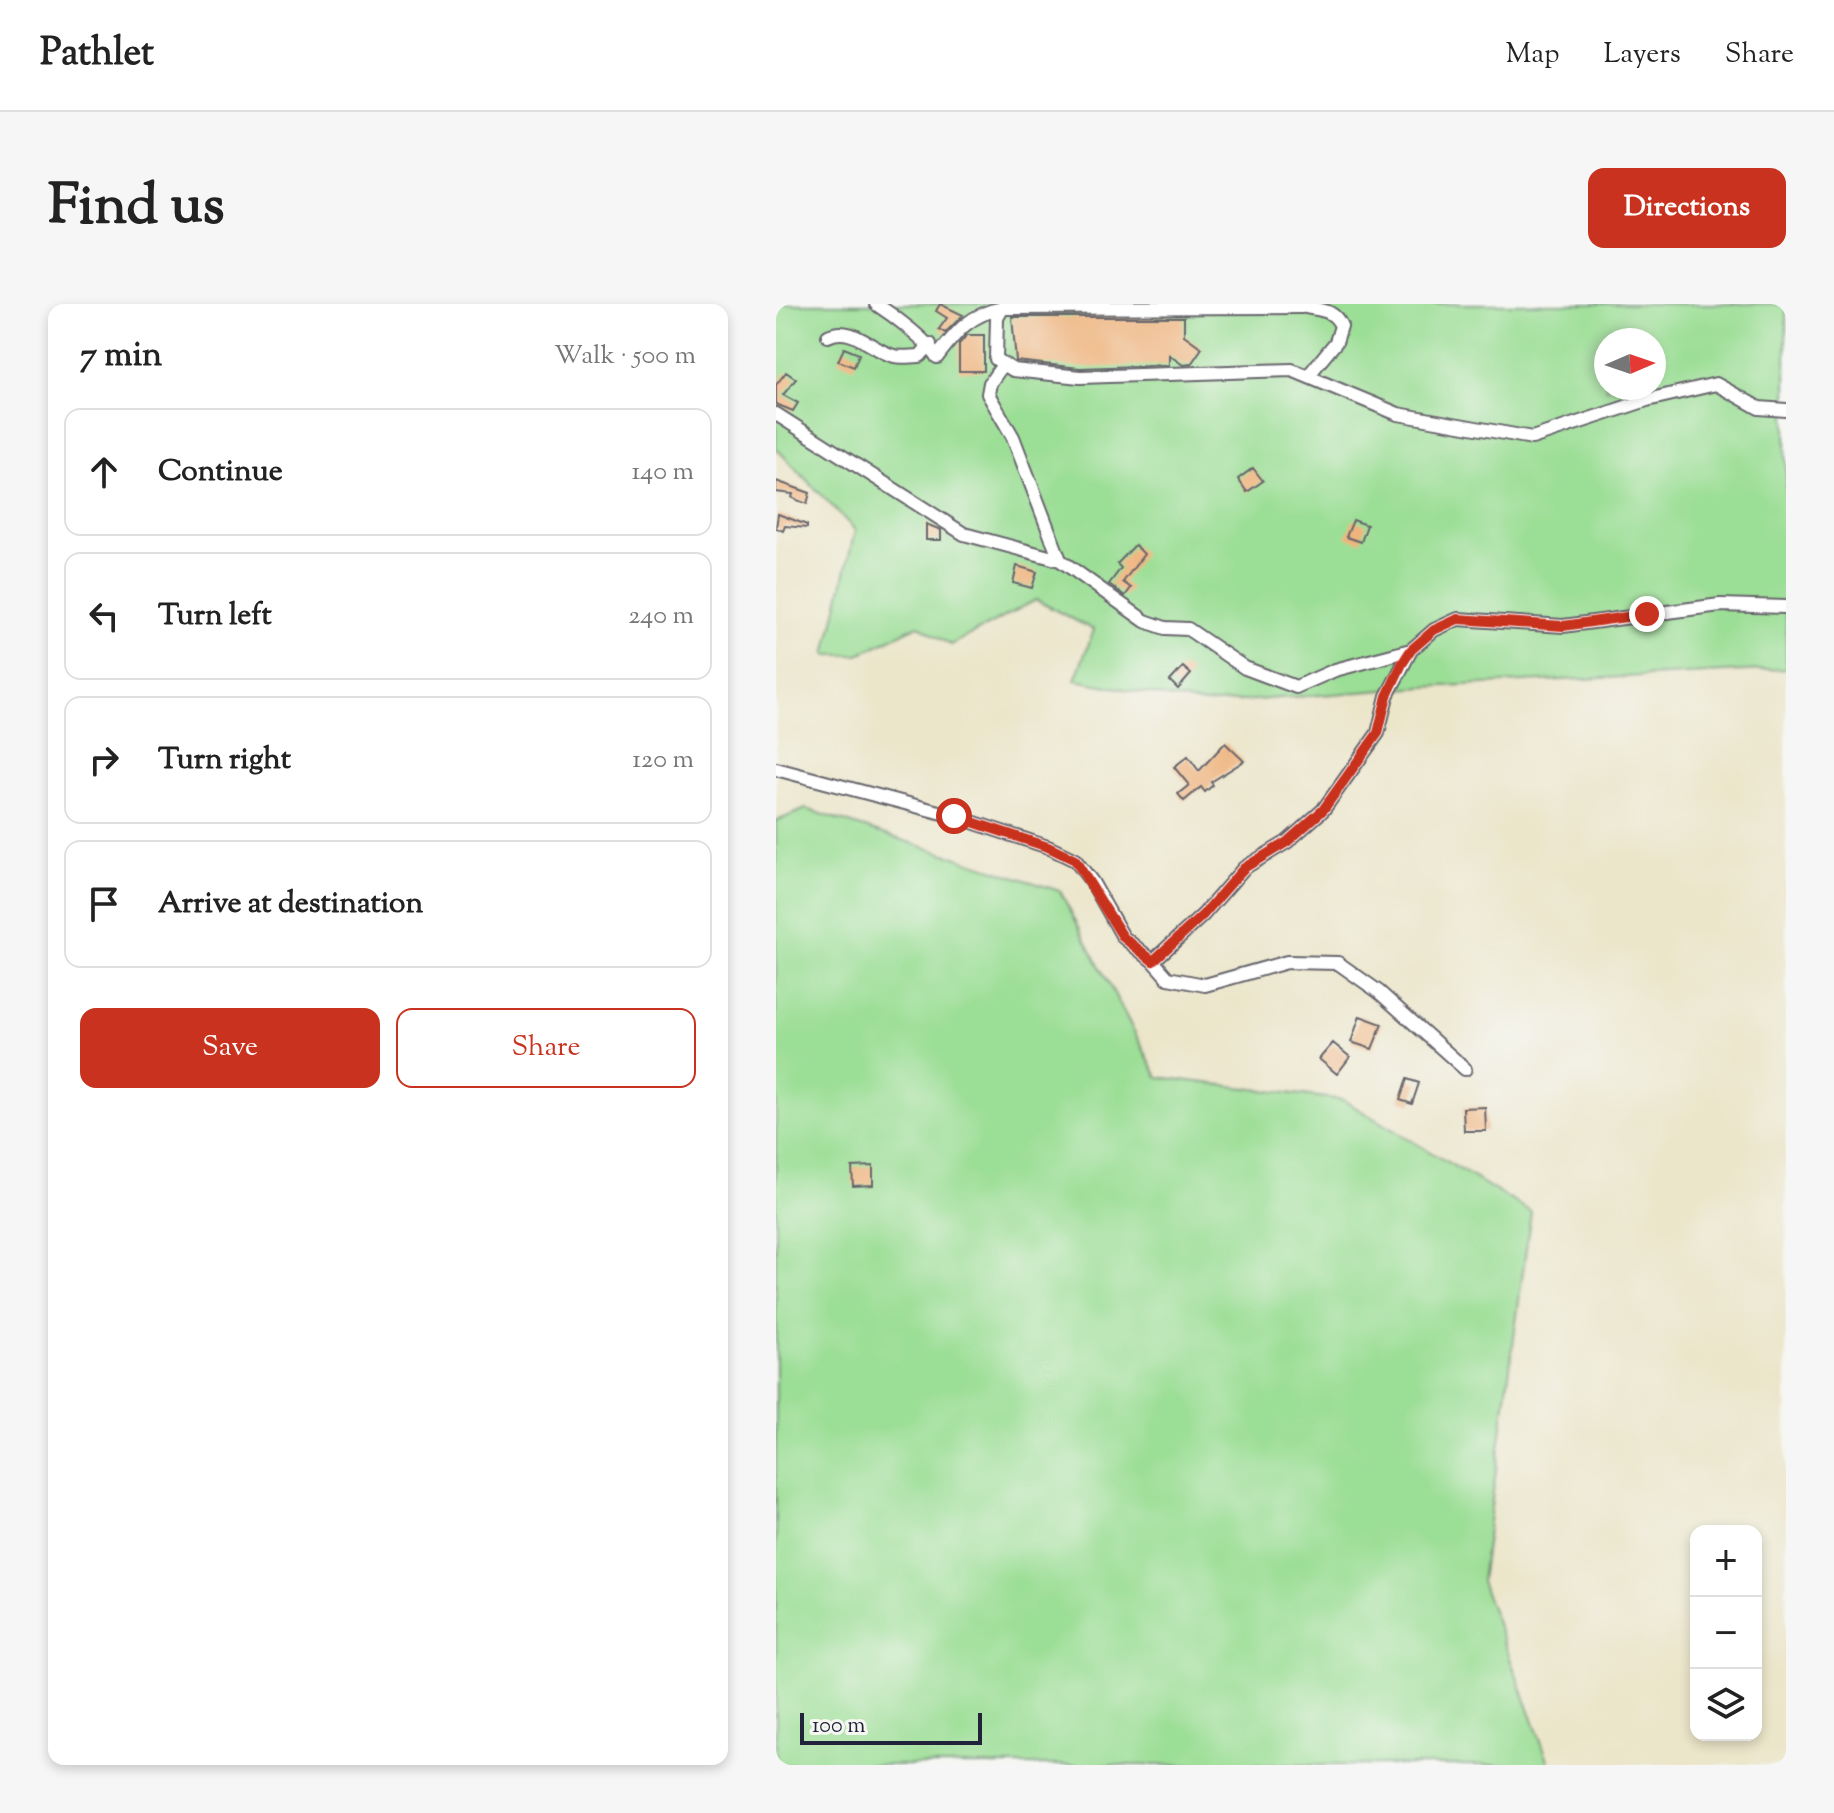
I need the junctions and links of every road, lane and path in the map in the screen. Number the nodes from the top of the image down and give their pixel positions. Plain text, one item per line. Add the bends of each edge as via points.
1 (876, 304) edge
2 (1004, 306) edge
3 (1299, 306) edge
4 (828, 336) dead end
5 (930, 344) junction
6 (1002, 366) junction
7 (1308, 376) junction
8 (1786, 410) edge
9 (776, 414) edge
10 (1060, 560) junction
11 (1786, 607) edge
12 (1411, 650) junction
13 (776, 769) edge
14 (1153, 961) junction
15 (1465, 1069) dead end

1 - 5 street
2 - 3 street
2 - 5 street via 968,320 937,357
2 - 6 street via 997,318 996,359
3 - 7 street via 1325,309 1341,326 1336,342
4 - 5 street via 842,332 894,356 920,356
6 - 7 street via 1080,377 1292,370
6 - 10 street via 988,394 1013,437
7 - 8 street via 1398,414 1532,438 1647,400 1716,384 1759,408
9 - 10 street via 964,534
10 - 12 street via 1145,621 1188,629 1245,668 1296,687 1335,670
11 - 12 street via 1720,605 1563,626 1458,619 1434,630
12 - 14 street via 1387,696 1378,733 1323,810 1287,842 1244,868
13 - 14 street via 954,816 1075,860 1123,937
14 - 15 street via 1168,978 1205,985 1287,962 1338,963 1379,992

